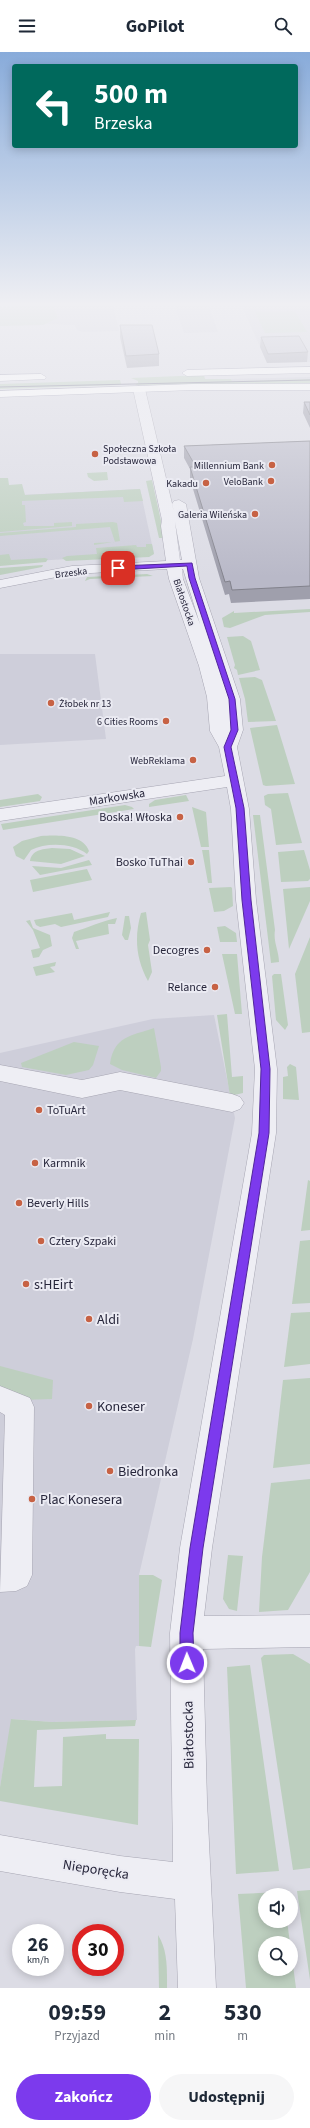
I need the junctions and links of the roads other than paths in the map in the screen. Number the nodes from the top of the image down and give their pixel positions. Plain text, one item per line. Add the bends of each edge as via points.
1 (141, 396) edge
2 (150, 430) junction
3 (190, 564) junction
4 (174, 565) junction
5 (0, 584) edge
6 (228, 747) junction
7 (235, 780) junction
8 (0, 814) edge
9 (0, 1073) edge
10 (232, 1103) dead end
11 (0, 1399) edge
12 (0, 1576) edge
13 (310, 1631) edge
14 (186, 1633) junction
15 (0, 1853) edge
16 (192, 1883) junction
17 (197, 1988) edge

1 - 2 street, Białostocka
2 - 3 street, Białostocka via 158,436 167,460
2 - 4 street, Białostocka via 149,436 169,520
3 - 4 street, Brzeska
3 - 6 street, Białostocka via 192,578 232,699 235,730
4 - 5 street, Brzeska via 72,570
4 - 6 street, Białostocka via 176,579 207,666 215,697 219,732
6 - 7 street, Białostocka
7 - 8 street, Markowska
7 - 14 street, Białostocka via 266,1069 264,1133 196,1548
9 - 10 street via 82,1089 120,1081
11 - 12 street via 20,1407 16,1575
13 - 14 street
14 - 16 street, Białostocka
15 - 16 street, Nieporęcka via 120,1874
16 - 17 street, Białostocka

